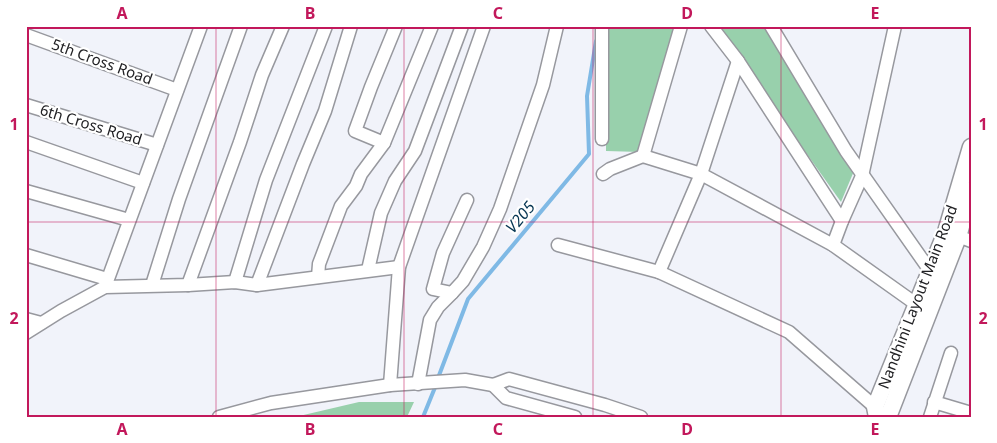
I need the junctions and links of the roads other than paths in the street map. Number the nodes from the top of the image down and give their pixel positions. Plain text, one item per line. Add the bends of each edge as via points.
1 (241, 26) edge
2 (283, 26) edge
3 (326, 26) edge
4 (351, 26) edge
5 (396, 26) edge
6 (432, 26) edge
7 (462, 26) edge
8 (484, 26) edge
9 (558, 26) edge
10 (602, 26) edge
11 (681, 26) edge
12 (711, 26) edge
13 (772, 26) edge
14 (894, 26) edge
15 (198, 27) edge
16 (26, 35) edge
17 (738, 62) junction
18 (177, 90) junction
19 (26, 105) edge
20 (602, 139) dead end
21 (26, 142) edge
22 (384, 143) junction
23 (157, 145) junction
24 (971, 148) edge
25 (643, 156) junction
26 (604, 174) dead end
27 (700, 174) junction
28 (862, 176) junction
29 (143, 183) junction
30 (971, 190) edge
31 (26, 191) edge
32 (467, 200) dead end
33 (129, 220) junction
34 (842, 221) junction
35 (958, 237) edge
36 (833, 245) junction
37 (558, 246) dead end
38 (26, 255) edge
39 (399, 266) junction
40 (368, 270) junction
41 (659, 272) junction
42 (931, 272) junction
43 (318, 277) junction
44 (235, 282) junction
45 (106, 283) junction
46 (152, 285) junction
47 (258, 285) junction
48 (188, 286) junction
49 (452, 293) junction
50 (923, 309) junction
51 (26, 319) edge
52 (41, 323) junction
53 (26, 333) edge
54 (951, 353) dead end
55 (430, 383) junction
56 (390, 385) junction
57 (493, 385) junction
58 (934, 402) junction
59 (971, 413) edge
60 (884, 414) edge
61 (220, 417) edge
62 (575, 417) edge
63 (641, 417) edge
64 (930, 417) edge

1 - 46 street
2 - 48 street via 262,75
3 - 44 street via 266,180
4 - 47 street via 325,112
5 - 22 street via 355,131
6 - 22 street
7 - 40 street via 415,151 395,181 381,213
8 - 39 street
9 - 49 street via 543,85 500,210 483,247
10 - 20 street
11 - 25 street
12 - 17 street
13 - 28 street
14 - 28 street
15 - 18 street
16 - 18 street, 5th Cross Road
17 - 27 street
17 - 34 street
18 - 23 street
19 - 23 street, 6th Cross Road
21 - 29 street
22 - 43 street via 341,206 319,264
23 - 29 street
24 - 35 main road, Nandhini Layout Main Road
25 - 26 street
25 - 27 street
27 - 36 street
27 - 41 street
28 - 34 street
28 - 42 street
29 - 33 street
30 - 35 main road
31 - 33 street
32 - 49 street via 442,253 434,289
33 - 45 street
34 - 36 street
35 - 42 main road, Nandhini Layout Main Road
35 - 50 main road
36 - 50 street
37 - 41 street
38 - 45 street
39 - 40 street
39 - 56 street
40 - 43 street
41 - 60 street via 789,332
42 - 50 main road, Nandhini Layout Main Road
43 - 47 street
44 - 47 street
44 - 48 street
45 - 46 street
45 - 52 street
46 - 48 street
49 - 55 street via 430,320
50 - 60 main road, Nandhini Layout Main Road
51 - 52 street
52 - 53 street
54 - 58 street
55 - 56 street
55 - 57 street via 464,380
56 - 61 street via 271,403
57 - 62 street via 506,398
57 - 63 street via 508,378
58 - 59 street
58 - 64 street

